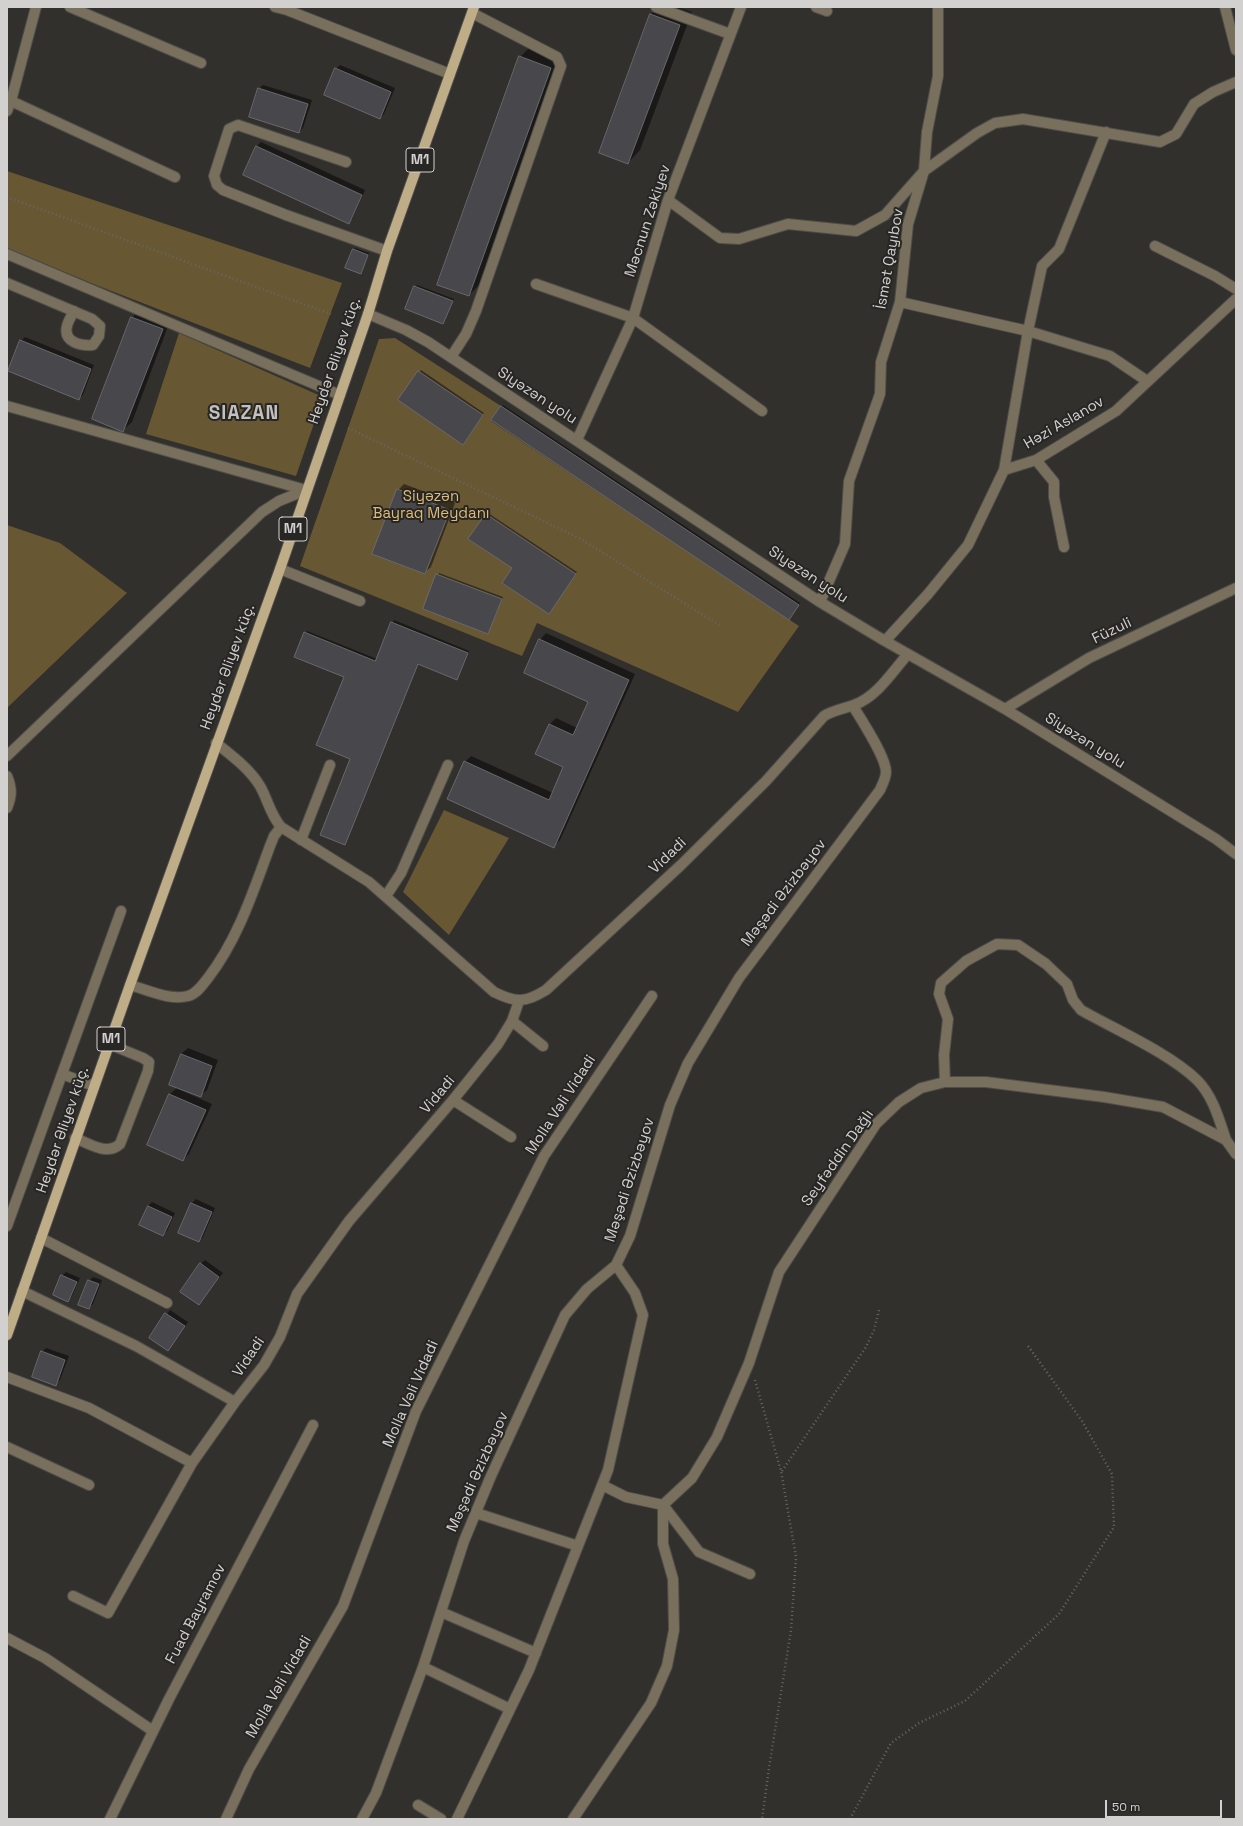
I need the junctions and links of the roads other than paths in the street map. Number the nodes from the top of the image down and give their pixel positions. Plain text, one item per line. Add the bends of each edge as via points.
1 (36, 7) edge
2 (70, 7) edge
3 (274, 7) edge
4 (656, 7) edge
5 (740, 7) edge
6 (816, 7) edge
7 (938, 7) edge
8 (1225, 7) edge
9 (288, 9) edge
10 (473, 10) edge
11 (827, 12) dead end
12 (730, 34) junction
13 (1235, 45) edge
14 (201, 63) dead end
15 (450, 74) junction
16 (1236, 82) edge
17 (9, 106) edge
18 (1106, 132) junction
19 (346, 162) dead end
20 (924, 171) junction
21 (175, 177) dead end
22 (668, 200) junction
23 (1155, 246) dead end
24 (388, 251) junction
25 (7, 254) edge
26 (7, 283) edge
27 (536, 284) dead end
28 (1236, 289) edge
29 (1236, 300) edge
30 (900, 302) junction
31 (74, 311) dead end
32 (368, 314) junction
33 (633, 318) junction
34 (1028, 331) junction
35 (451, 357) junction
36 (1147, 381) junction
37 (340, 395) junction
38 (8, 410) edge
39 (762, 411) dead end
40 (577, 440) junction
41 (1036, 460) junction
42 (1004, 470) junction
43 (306, 490) junction
44 (1064, 547) dead end
45 (280, 569) junction
46 (1236, 588) edge
47 (360, 601) dead end
48 (820, 602) junction
49 (885, 641) junction
50 (908, 654) junction
51 (853, 706) junction
52 (1005, 709) junction
53 (216, 743) junction
54 (7, 756) edge
55 (330, 765) dead end
56 (448, 765) dead end
57 (7, 776) edge
58 (7, 808) edge
59 (281, 827) junction
60 (301, 840) junction
61 (1236, 854) edge
62 (386, 896) junction
63 (121, 911) dead end
64 (130, 984) junction
65 (652, 996) dead end
66 (519, 1001) junction
67 (512, 1021) junction
68 (109, 1044) junction
69 (543, 1046) dead end
70 (62, 1074) junction
71 (945, 1082) junction
72 (94, 1086) junction
73 (453, 1100) junction
74 (75, 1138) junction
75 (511, 1138) dead end
76 (1226, 1140) junction
77 (1236, 1154) edge
78 (7, 1226) edge
79 (41, 1238) junction
80 (616, 1265) junction
81 (22, 1291) junction
82 (167, 1303) dead end
83 (7, 1335) edge
84 (7, 1377) edge
85 (235, 1402) junction
86 (313, 1425) dead end
87 (7, 1446) edge
88 (192, 1463) junction
89 (89, 1485) dead end
90 (602, 1485) junction
91 (663, 1505) junction
92 (476, 1513) junction
93 (578, 1546) junction
94 (750, 1574) dead end
95 (74, 1596) dead end
96 (441, 1612) junction
97 (7, 1638) edge
98 (536, 1653) junction
99 (423, 1667) junction
100 (510, 1709) junction
101 (153, 1731) junction
102 (418, 1805) dead end
103 (110, 1819) edge
104 (226, 1819) edge
105 (362, 1819) edge
106 (441, 1819) edge
107 (457, 1819) edge
108 (573, 1819) edge

1 - 17 street
2 - 14 street
3 - 9 street
4 - 12 street
5 - 12 street, Məcnun Zəkiyev
6 - 11 street
7 - 20 street, İsmət Qayıbov via 938,76 927,132
8 - 13 street
9 - 15 street
10 - 15 main road, Heydər Əliyev küç. / M1
10 - 35 street via 557,57 561,66 476,311 466,334
12 - 22 street, Məcnun Zəkiyev
15 - 24 main road, Heydər Əliyev küç. / M1
16 - 18 street via 1194,104 1176,134 1160,142
17 - 21 street
18 - 20 street via 1023,119 995,123
18 - 34 street via 1059,249 1042,266
19 - 24 street via 238,125 229,129 214,176 217,185 223,190
20 - 22 street via 885,215 856,230 788,224 739,239 720,238
20 - 30 street, İsmət Qayıbov via 908,224
22 - 33 street, Məcnun Zəkiyev
23 - 28 street
24 - 32 main road, Heydər Əliyev küç. / M1
25 - 37 street
26 - 31 street
27 - 33 street
29 - 36 street, Həzi Aslanov
30 - 34 street
30 - 48 street, İsmət Qayıbov via 881,362 880,394 849,481 846,544
32 - 35 street, Siyəzən yolu via 406,330
32 - 37 main road, Heydər Əliyev küç. / M1
33 - 39 street
33 - 40 street, Məcnun Zəkiyev
34 - 36 street via 1110,356
34 - 42 street
35 - 40 street, Siyəzən yolu
36 - 41 street, Həzi Aslanov via 1116,411
37 - 43 main road, Heydər Əliyev küç. / M1
38 - 43 street
40 - 48 street, Siyəzən yolu
41 - 42 street, Həzi Aslanov
41 - 44 street via 1054,482 1054,497
42 - 49 street via 968,545
43 - 45 main road, Heydər Əliyev küç. / M1
43 - 54 street via 279,501 262,512
45 - 47 street
45 - 53 main road, Heydər Əliyev küç. / M1
46 - 52 street, Füzuli via 1089,658
48 - 49 street, Siyəzən yolu
49 - 50 street, Siyəzən yolu
50 - 51 street, Vidadi via 874,693
50 - 52 street, Siyəzən yolu
51 - 66 street, Vidadi via 833,710 824,716 766,781 681,865 546,990 531,999
51 - 80 street, Məşədi Əzizbəyov via 882,759 886,772 884,782 739,978 688,1063 670,1105 630,1236
52 - 61 street, Siyəzən yolu via 1216,839
53 - 59 street via 250,773
53 - 64 main road, Heydər Əliyev küç. / M1
55 - 60 street
56 - 62 street via 401,873
57 - 58 street via 11,786 11,798
59 - 60 street
59 - 64 street via 274,836 242,922 222,959 202,987 190,996 177,998
60 - 62 street via 369,882
62 - 66 street via 494,992 507,999
63 - 70 street
64 - 68 main road, Heydər Əliyev küç. / M1
65 - 104 street, Molla Vəli Vidadi via 544,1156 416,1411 343,1606 249,1769
66 - 67 street, Vidadi
67 - 69 street
67 - 73 street, Vidadi via 498,1044
68 - 72 main road, Heydər Əliyev küç. / M1
68 - 74 street via 143,1058 148,1062 148,1071 120,1144 114,1149 107,1150
70 - 72 street
70 - 78 street
71 - 76 street, Seyfəddin Dağlı via 986,1082 1163,1107
71 - 76 street via 944,1056 948,1019 939,994 941,983 966,961 997,944 1018,945 1046,964 1067,984 1073,1000 1081,1010 1165,1057 1197,1081 1214,1105
71 - 91 street, Seyfəddin Dağlı via 922,1088 905,1098 876,1124 779,1272 750,1363 717,1437 692,1478
72 - 74 main road, Heydər Əliyev küç. / M1
73 - 75 street
73 - 85 street, Vidadi via 345,1228 297,1294 280,1337 264,1365
74 - 79 main road, Heydər Əliyev küç. / M1
76 - 77 street, Seyfəddin Dağlı
79 - 81 main road, Heydər Əliyev küç. / M1
79 - 82 street
80 - 90 street via 635,1293 643,1315 608,1470
80 - 92 street, Məşədi Əzizbəyov via 586,1289 565,1315
81 - 83 main road, Heydər Əliyev küç. / M1
81 - 85 street via 136,1346
84 - 88 street via 89,1408
85 - 88 street, Vidadi
86 - 101 street, Fuad Bayramov
87 - 89 street
88 - 95 street, Vidadi via 108,1613
90 - 91 street via 626,1497
90 - 93 street
91 - 94 street via 699,1552
91 - 108 street via 663,1544 673,1579 674,1630 667,1666 651,1703
92 - 93 street
92 - 96 street, Məşədi Əzizbəyov
93 - 98 street
96 - 98 street
96 - 99 street, Məşədi Əzizbəyov
97 - 101 street via 45,1658
98 - 100 street
99 - 100 street
99 - 105 street, Məşədi Əzizbəyov via 376,1793
100 - 107 street
101 - 103 street, Fuad Bayramov
102 - 106 street

